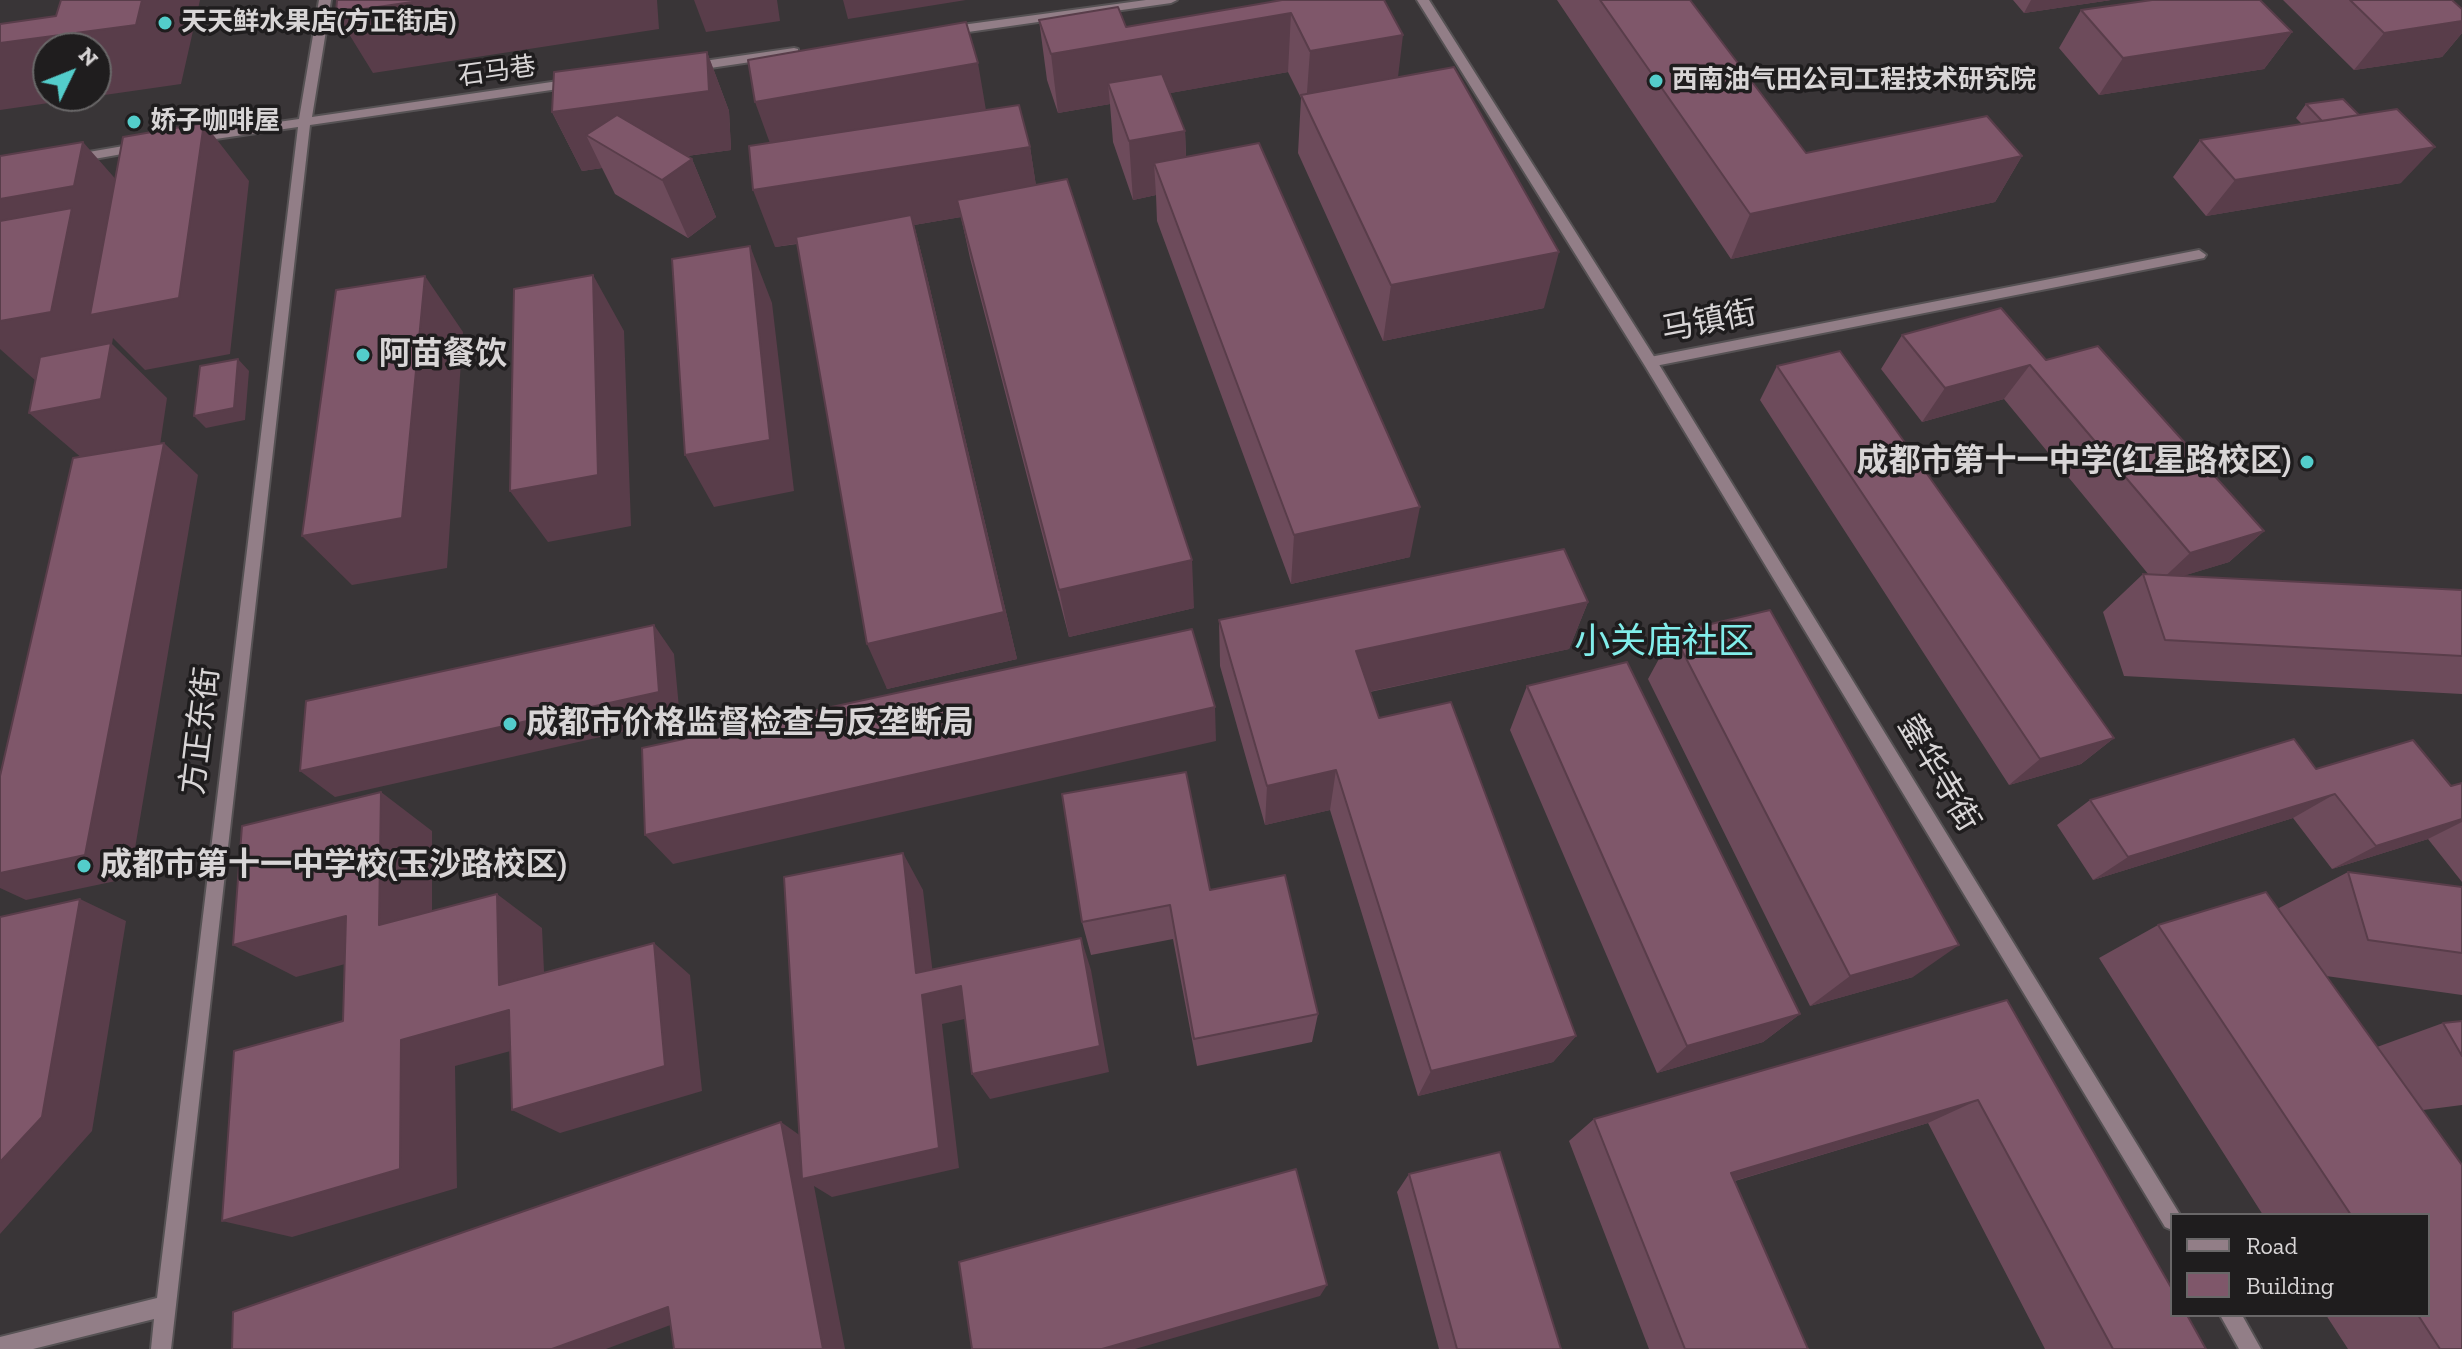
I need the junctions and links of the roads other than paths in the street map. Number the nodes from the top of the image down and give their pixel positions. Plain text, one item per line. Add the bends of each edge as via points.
1 (325, 0) edge
2 (1171, 0) edge
3 (1423, 0) edge
4 (935, 33) edge
5 (809, 50) edge
6 (683, 68) edge
7 (589, 81) edge
8 (305, 120) junction
9 (183, 140) edge
10 (153, 145) edge
11 (61, 160) edge
12 (2199, 255) dead end
13 (1650, 362) junction
14 (2170, 1217) edge
15 (165, 1306) junction
16 (2231, 1317) edge
17 (0, 1347) edge
18 (161, 1349) edge
19 (2251, 1349) edge

1 - 8 street, 方正东街
2 - 4 street
3 - 13 street, 马镇街
5 - 6 street
7 - 8 street, 石马巷
8 - 9 street, 石马巷
8 - 15 street, 方正东街
10 - 11 street
12 - 13 street, 马镇街
13 - 14 street, 蓥华寺街
15 - 17 street
15 - 18 street, 方正东街
16 - 19 street

